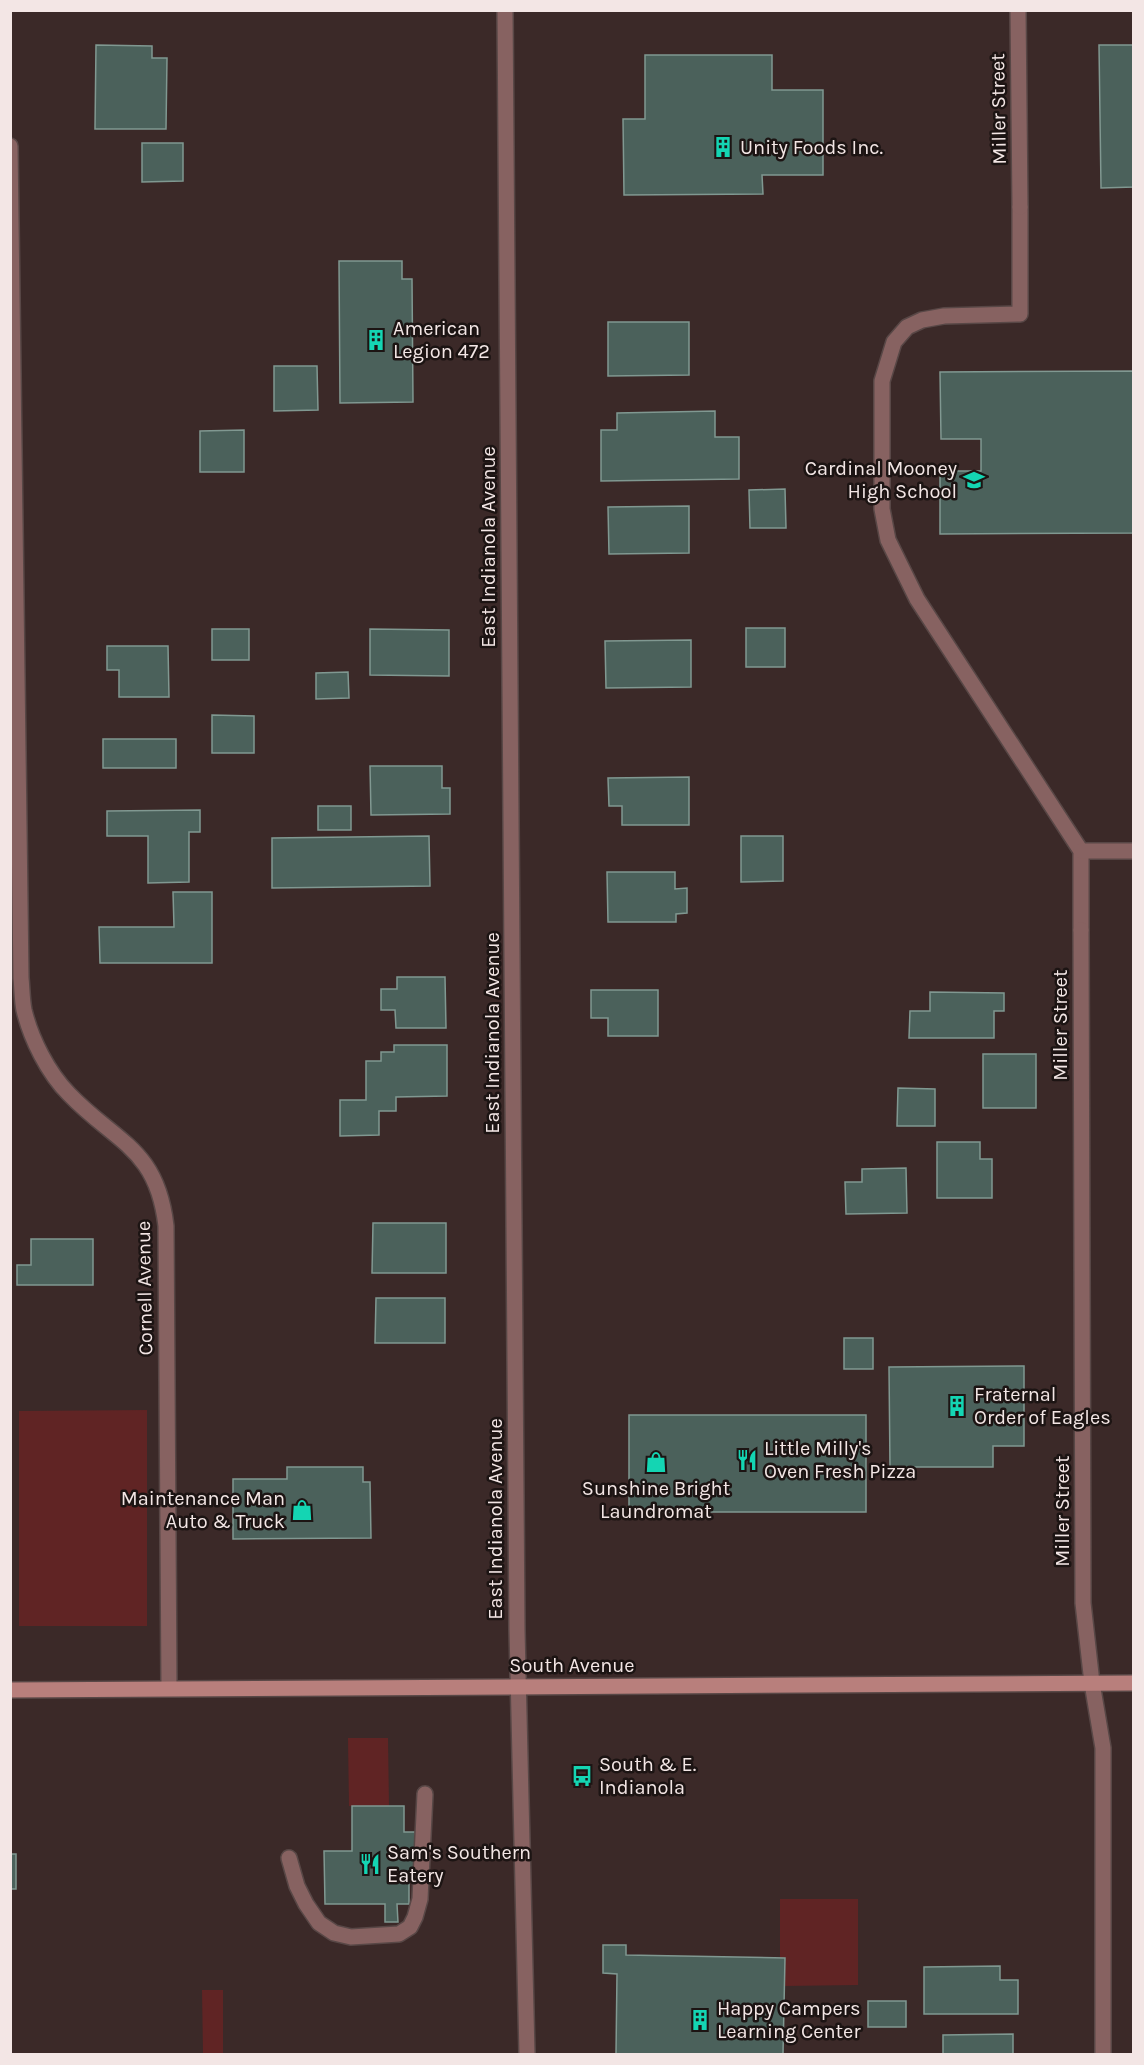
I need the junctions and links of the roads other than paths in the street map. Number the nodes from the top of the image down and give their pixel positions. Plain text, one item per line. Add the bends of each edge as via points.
1 (505, 10) edge
2 (1018, 10) edge
3 (10, 146) edge
4 (1081, 851) junction
5 (1134, 851) edge
6 (1092, 1683) junction
7 (1134, 1683) edge
8 (169, 1687) junction
9 (518, 1687) junction
10 (10, 1690) edge
11 (425, 1794) dead end
12 (289, 1858) dead end
13 (526, 2055) edge
14 (1103, 2055) edge

1 - 9 street, East Indianola Avenue
2 - 4 street, Miller Street via 1020,314 922,320 907,327 894,342 882,381 882,510 888,540 917,599
3 - 8 street, Cornell Avenue via 24,1010 42,1057 55,1076 68,1094 139,1155 154,1179 163,1205
4 - 5 street
4 - 6 street, Miller Street via 1083,1603
6 - 7 main road, South Avenue
6 - 9 main road, South Avenue
6 - 14 street, Miller Street via 1102,1748
8 - 9 main road, South Avenue
8 - 10 main road, South Avenue
9 - 13 street, East Indianola Avenue
11 - 12 street via 420,1899 410,1927 399,1934 351,1937 334,1933 319,1923 301,1895

